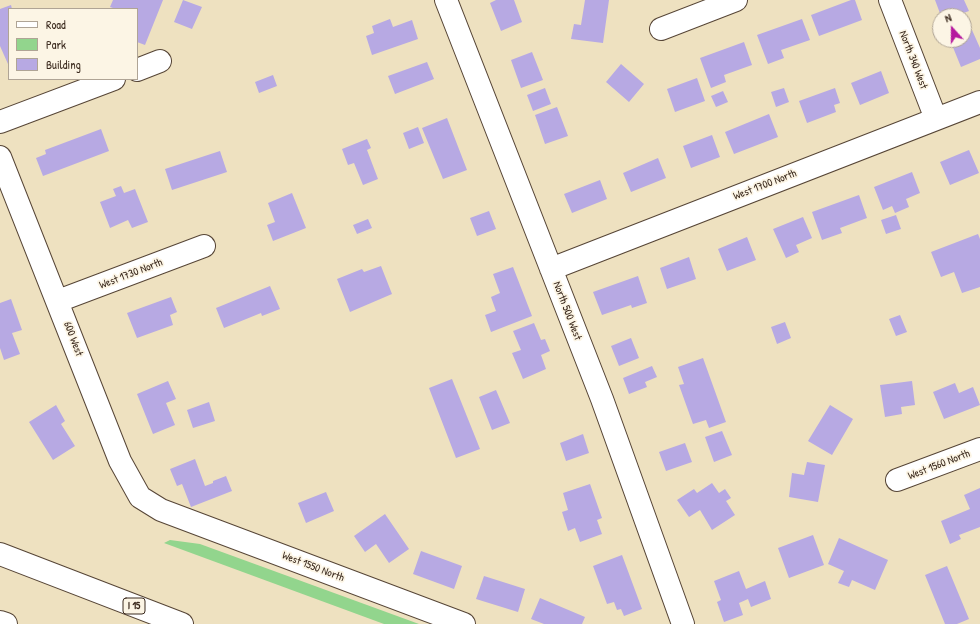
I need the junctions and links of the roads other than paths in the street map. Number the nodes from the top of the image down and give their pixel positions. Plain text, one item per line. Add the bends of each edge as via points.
1 (446, 0) edge
2 (736, 0) edge
3 (890, 0) edge
4 (660, 29) dead end
5 (160, 61) dead end
6 (138, 70) edge
7 (111, 80) edge
8 (980, 102) edge
9 (936, 119) junction
10 (0, 122) edge
11 (2, 169) edge
12 (204, 246) dead end
13 (551, 269) junction
14 (58, 301) junction
15 (980, 449) edge
16 (897, 480) dead end
17 (161, 510) joint
18 (0, 554) edge
19 (0, 622) edge
20 (6, 624) edge
21 (182, 624) edge
22 (464, 624) edge
23 (683, 624) edge

1 - 13 main road, North 500 West
2 - 4 main road
3 - 9 main road, North 340 West
5 - 6 main road
7 - 10 main road
8 - 9 main road, West 1700 North
9 - 13 main road, West 1700 North
11 - 14 main road, 600 West
12 - 14 main road, West 1730 North
13 - 23 main road, North 500 West via 602,399
14 - 17 main road, 600 West via 120,461 140,496
15 - 16 main road, West 1560 North
17 - 22 main road, West 1550 North
18 - 21 main road, I 15
19 - 20 main road

